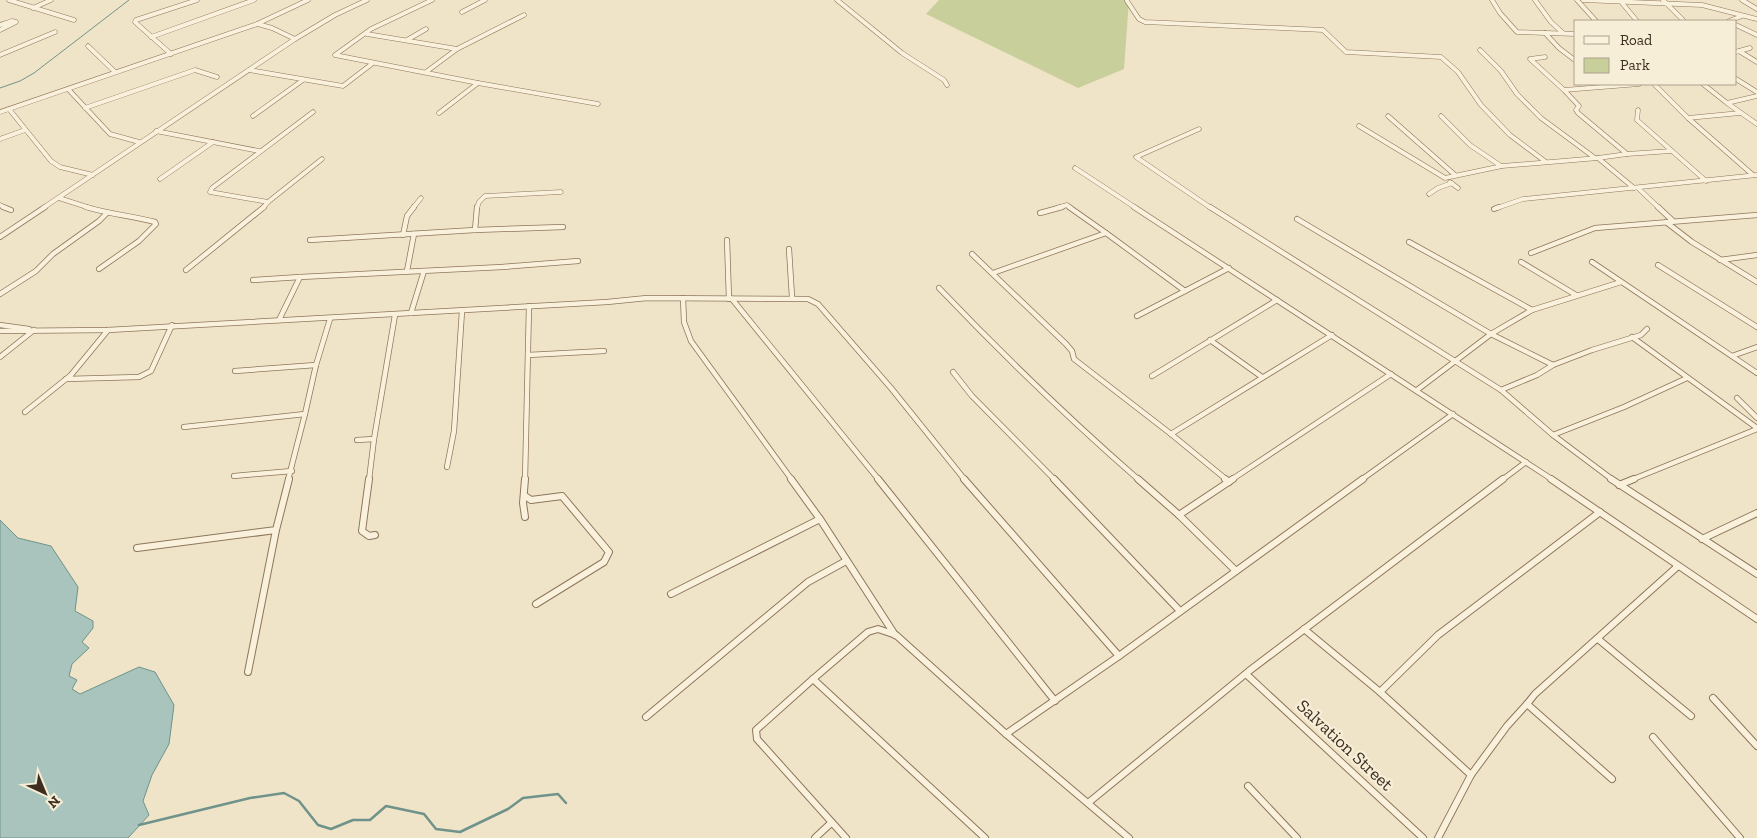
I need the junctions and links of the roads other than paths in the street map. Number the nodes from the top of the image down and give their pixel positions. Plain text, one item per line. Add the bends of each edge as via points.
1 (9, 0) edge
2 (51, 0) edge
3 (194, 0) edge
4 (254, 0) edge
5 (308, 0) edge
6 (366, 0) edge
7 (432, 0) edge
8 (485, 0) edge
9 (837, 0) edge
10 (1492, 0) edge
11 (1535, 0) edge
12 (1577, 0) edge
13 (1583, 0) edge
14 (1663, 0) edge
15 (1742, 0) edge
16 (1127, 1) edge
17 (1622, 2) edge
18 (1667, 4) junction
19 (33, 8) junction
20 (1757, 9) edge
21 (462, 12) dead end
22 (524, 15) dead end
23 (1742, 16) junction
24 (1757, 19) edge
25 (74, 20) dead end
26 (1595, 20) edge
27 (1636, 20) edge
28 (1683, 20) dead end
29 (1732, 20) edge
30 (257, 24) junction
31 (0, 25) edge
32 (1737, 25) edge
33 (426, 29) dead end
34 (0, 30) edge
35 (55, 32) dead end
36 (1545, 33) junction
37 (1563, 33) junction
38 (367, 34) junction
39 (1574, 34) edge
40 (1757, 34) edge
41 (151, 36) junction
42 (295, 39) junction
43 (407, 40) junction
44 (88, 46) dead end
45 (1750, 48) dead end
46 (458, 49) junction
47 (1480, 50) dead end
48 (1737, 52) edge
49 (171, 54) junction
50 (0, 55) edge
51 (1544, 57) dead end
52 (1574, 59) edge
53 (373, 62) junction
54 (1757, 62) edge
55 (249, 70) junction
56 (115, 72) junction
57 (426, 72) junction
58 (217, 77) dead end
59 (303, 80) junction
60 (1737, 80) edge
61 (478, 83) junction
62 (947, 85) dead end
63 (1607, 85) edge
64 (1629, 85) edge
65 (1655, 85) edge
66 (1704, 85) edge
67 (1610, 87) junction
68 (68, 89) junction
69 (1564, 90) junction
70 (1757, 92) edge
71 (1757, 96) edge
72 (1727, 103) junction
73 (598, 104) dead end
74 (86, 108) junction
75 (9, 109) junction
76 (1638, 110) dead end
77 (0, 112) edge
78 (313, 112) dead end
79 (1740, 113) junction
80 (439, 114) dead end
81 (252, 116) dead end
82 (1388, 116) dead end
83 (1441, 116) dead end
84 (1688, 118) junction
85 (1757, 124) edge
86 (1359, 126) dead end
87 (1199, 129) dead end
88 (26, 130) junction
89 (156, 131) junction
90 (0, 139) edge
91 (139, 142) junction
92 (213, 142) junction
93 (259, 151) junction
94 (1671, 151) junction
95 (1627, 154) junction
96 (322, 159) dead end
97 (1597, 159) junction
98 (1546, 162) junction
99 (1502, 166) junction
100 (1076, 168) dead end
101 (92, 175) junction
102 (1455, 175) junction
103 (1755, 175) edge
104 (1445, 178) junction
105 (160, 179) dead end
106 (1706, 181) junction
107 (1452, 183) junction
108 (1458, 188) dead end
109 (1636, 188) junction
110 (561, 192) dead end
111 (1429, 194) dead end
112 (60, 198) junction
113 (421, 198) dead end
114 (268, 202) junction
115 (0, 205) edge
116 (1494, 209) dead end
117 (11, 210) dead end
118 (1040, 213) dead end
119 (107, 214) junction
120 (1757, 215) edge
121 (1297, 219) dead end
122 (1673, 221) junction
123 (1665, 222) junction
124 (562, 227) dead end
125 (475, 230) junction
126 (1106, 233) junction
127 (414, 234) junction
128 (403, 235) junction
129 (0, 237) edge
130 (310, 240) dead end
131 (727, 240) dead end
132 (1410, 242) dead end
133 (790, 249) dead end
134 (1531, 253) dead end
135 (972, 254) dead end
136 (1757, 256) edge
137 (1720, 260) junction
138 (578, 262) dead end
139 (1521, 262) dead end
140 (1592, 262) dead end
141 (1658, 264) dead end
142 (1230, 268) junction
143 (99, 269) dead end
144 (186, 270) dead end
145 (407, 271) junction
146 (424, 271) junction
147 (993, 273) junction
148 (300, 277) junction
149 (253, 280) dead end
150 (1621, 282) junction
151 (1757, 282) edge
152 (939, 288) dead end
153 (1184, 291) junction
154 (0, 294) edge
155 (1576, 295) junction
156 (792, 297) junction
157 (683, 298) junction
158 (731, 299) junction
159 (1277, 300) junction
160 (529, 306) junction
161 (462, 310) junction
162 (1532, 310) junction
163 (412, 313) junction
164 (395, 315) junction
165 (1137, 316) dead end
166 (330, 318) junction
167 (279, 320) junction
168 (0, 325) edge
169 (172, 325) junction
170 (1757, 327) edge
171 (1647, 329) dead end
172 (35, 330) junction
173 (108, 330) junction
174 (0, 331) edge
175 (1491, 334) junction
176 (1332, 336) junction
177 (1632, 336) junction
178 (1210, 340) junction
179 (1757, 348) edge
180 (604, 350) dead end
181 (528, 355) junction
182 (0, 356) edge
183 (1732, 356) junction
184 (1457, 362) junction
185 (316, 365) junction
186 (1553, 366) junction
187 (235, 371) dead end
188 (953, 372) dead end
189 (1757, 373) edge
190 (1391, 374) junction
191 (1152, 376) dead end
192 (1262, 377) junction
193 (1687, 378) junction
194 (66, 379) junction
195 (1417, 390) junction
196 (1501, 390) junction
197 (1737, 398) dead end
198 (25, 412) dead end
199 (305, 414) junction
200 (1453, 414) junction
201 (1757, 418) edge
202 (184, 427) dead end
203 (1757, 428) edge
204 (1171, 434) junction
205 (1553, 435) junction
206 (374, 439) junction
207 (356, 440) dead end
208 (1526, 462) junction
209 (447, 467) dead end
210 (292, 471) junction
211 (234, 476) dead end
212 (1229, 482) junction
213 (1619, 486) junction
214 (525, 496) junction
215 (1600, 512) junction
216 (1757, 512) edge
217 (1179, 515) junction
218 (524, 517) dead end
219 (820, 519) junction
220 (276, 530) junction
221 (375, 536) dead end
222 (1702, 539) junction
223 (137, 548) dead end
224 (846, 561) junction
225 (1678, 566) junction
226 (1236, 571) junction
227 (1757, 574) edge
228 (671, 594) dead end
229 (536, 604) dead end
230 (1180, 612) junction
231 (1757, 619) edge
232 (1304, 629) junction
233 (896, 635) junction
234 (1598, 639) junction
235 (1120, 656) junction
236 (248, 672) dead end
237 (1246, 674) junction
238 (813, 679) junction
239 (1380, 692) junction
240 (1713, 698) dead end
241 (1055, 701) junction
242 (1528, 704) junction
243 (1690, 716) dead end
244 (646, 717) dead end
245 (1006, 734) junction
246 (1653, 737) dead end
247 (1757, 746) edge
248 (1471, 775) junction
249 (1612, 779) dead end
250 (1248, 786) dead end
251 (1088, 803) junction
252 (831, 824) junction
253 (815, 838) edge
254 (846, 838) edge
255 (985, 838) edge
256 (1129, 838) edge
257 (1297, 838) edge
258 (1423, 838) edge
259 (1438, 838) edge
260 (1740, 838) edge

1 - 19 street
2 - 19 street
3 - 41 street via 136,20
4 - 41 street
5 - 30 street
6 - 42 street
7 - 38 street
8 - 21 street
9 - 62 street via 897,50
10 - 36 street via 1517,32
11 - 37 street via 1552,26
12 - 26 street
13 - 17 street
14 - 18 street
15 - 20 street
16 - 98 street via 1139,19 1145,22 1323,30 1332,35 1346,52 1438,56 1458,72 1481,105 1510,135
17 - 18 street
17 - 27 street
18 - 23 street via 1705,6
18 - 28 street
19 - 25 street
22 - 46 street
23 - 24 street
23 - 29 street
30 - 42 street
30 - 49 street
31 - 34 street via 16,22
32 - 40 street
33 - 43 street
35 - 50 street
36 - 37 street
36 - 52 street
37 - 39 street
38 - 43 street
38 - 53 street via 335,55
41 - 49 street
42 - 55 street
43 - 46 street
44 - 56 street
45 - 48 street
46 - 57 street
47 - 97 street via 1542,118
48 - 54 street
49 - 56 street
51 - 69 street via 1530,59
53 - 57 street
53 - 59 street via 343,86
55 - 59 street
55 - 89 street
56 - 68 street
57 - 61 street
58 - 74 street via 196,70
59 - 81 street
60 - 70 street
61 - 73 street
61 - 80 street
63 - 67 street
64 - 67 street
65 - 84 street
66 - 72 street
67 - 69 street
68 - 74 street
68 - 75 street
69 - 95 street via 1579,106 1578,113
71 - 72 street
72 - 79 street
74 - 91 street via 110,134
75 - 77 street
75 - 88 street
76 - 94 street via 1637,120
78 - 93 street
79 - 84 street
79 - 85 street
82 - 102 street
83 - 99 street via 1473,148
84 - 103 street
86 - 104 street
87 - 184 street via 1136,157 1209,207
88 - 90 street
88 - 101 street via 51,161 60,167
89 - 91 street
89 - 92 street
91 - 101 street
92 - 93 street
92 - 105 street
93 - 114 street via 218,182 210,192
94 - 95 street
94 - 106 street
95 - 97 street
96 - 114 street
97 - 98 street
97 - 109 street
98 - 99 street
99 - 102 street
100 - 142 street
101 - 112 street
102 - 104 street
103 - 106 street
104 - 107 street
106 - 109 street
107 - 108 street
107 - 111 street
109 - 116 street via 1524,199
109 - 122 street
110 - 125 street via 480,198
112 - 119 street
112 - 129 street
113 - 128 street via 406,216
114 - 144 street
115 - 117 street
118 - 126 street via 1067,205
119 - 143 street via 118,213 156,224
119 - 154 street via 53,254 35,272
120 - 122 street
121 - 175 street
122 - 123 street
123 - 134 street via 1595,228
123 - 137 street
124 - 125 street
125 - 127 street
126 - 147 street
126 - 153 street
127 - 128 street
127 - 145 street
128 - 130 street
131 - 158 street
132 - 162 street
133 - 156 street
135 - 147 street
136 - 137 street
137 - 151 street
138 - 146 street
139 - 155 street
140 - 150 street
141 - 170 street
142 - 153 street
142 - 159 street
145 - 146 street
145 - 148 street
146 - 163 street
147 - 204 street via 1066,344 1074,358
148 - 149 street
148 - 167 street
150 - 155 street
150 - 183 street
152 - 217 street via 1087,435
153 - 165 street
155 - 162 street
156 - 158 street
156 - 235 street via 814,300
157 - 158 street
157 - 160 street
157 - 219 street via 684,322 690,341
158 - 241 street via 950,566
159 - 176 street
159 - 178 street
160 - 161 street
160 - 181 street
161 - 163 street
161 - 209 street via 454,431
162 - 175 street
163 - 164 street
164 - 166 street
164 - 206 street
166 - 167 street
166 - 185 street
167 - 169 street
168 - 172 street
169 - 173 street
169 - 194 street via 151,371 146,374 140,377
171 - 177 street via 1641,335
172 - 173 street
172 - 174 street
172 - 182 street
173 - 194 street
175 - 184 street
175 - 186 street
176 - 190 street
176 - 192 street
177 - 186 street
177 - 193 street
178 - 191 street
178 - 192 street
179 - 183 street
180 - 181 street
181 - 214 street
183 - 189 street
184 - 195 street
184 - 196 street
185 - 187 street
185 - 199 street
186 - 196 street
188 - 230 street via 972,396
190 - 195 street
190 - 212 street
192 - 204 street
193 - 203 street
193 - 205 street
194 - 198 street
195 - 200 street
196 - 205 street
197 - 201 street
199 - 202 street
199 - 210 street
200 - 208 street
200 - 226 street
203 - 213 street
204 - 212 street
205 - 213 street
206 - 207 street
206 - 221 street via 362,531
208 - 215 street
208 - 232 street
210 - 211 street
210 - 220 street
212 - 217 street
213 - 222 street
214 - 218 street
214 - 229 street via 531,500 562,496 609,552 604,562
215 - 225 street
215 - 239 street via 1438,635
216 - 222 street
217 - 226 street
219 - 224 street
219 - 228 street
220 - 223 street
220 - 236 street
222 - 227 street
224 - 233 street
224 - 244 street via 808,582
225 - 231 street
225 - 234 street
226 - 230 street
230 - 235 street
232 - 237 street
232 - 239 street
233 - 238 street via 878,629 868,632
233 - 245 street
234 - 242 street via 1535,694
234 - 243 street
235 - 241 street
237 - 251 street
237 - 258 street, Salvation Street
238 - 252 street via 756,730 757,739
238 - 255 street
239 - 248 street
240 - 247 street
241 - 245 street
242 - 248 street via 1507,726
242 - 249 street
245 - 251 street
246 - 260 street
248 - 259 street
250 - 257 street
251 - 256 street
252 - 253 street
252 - 254 street

